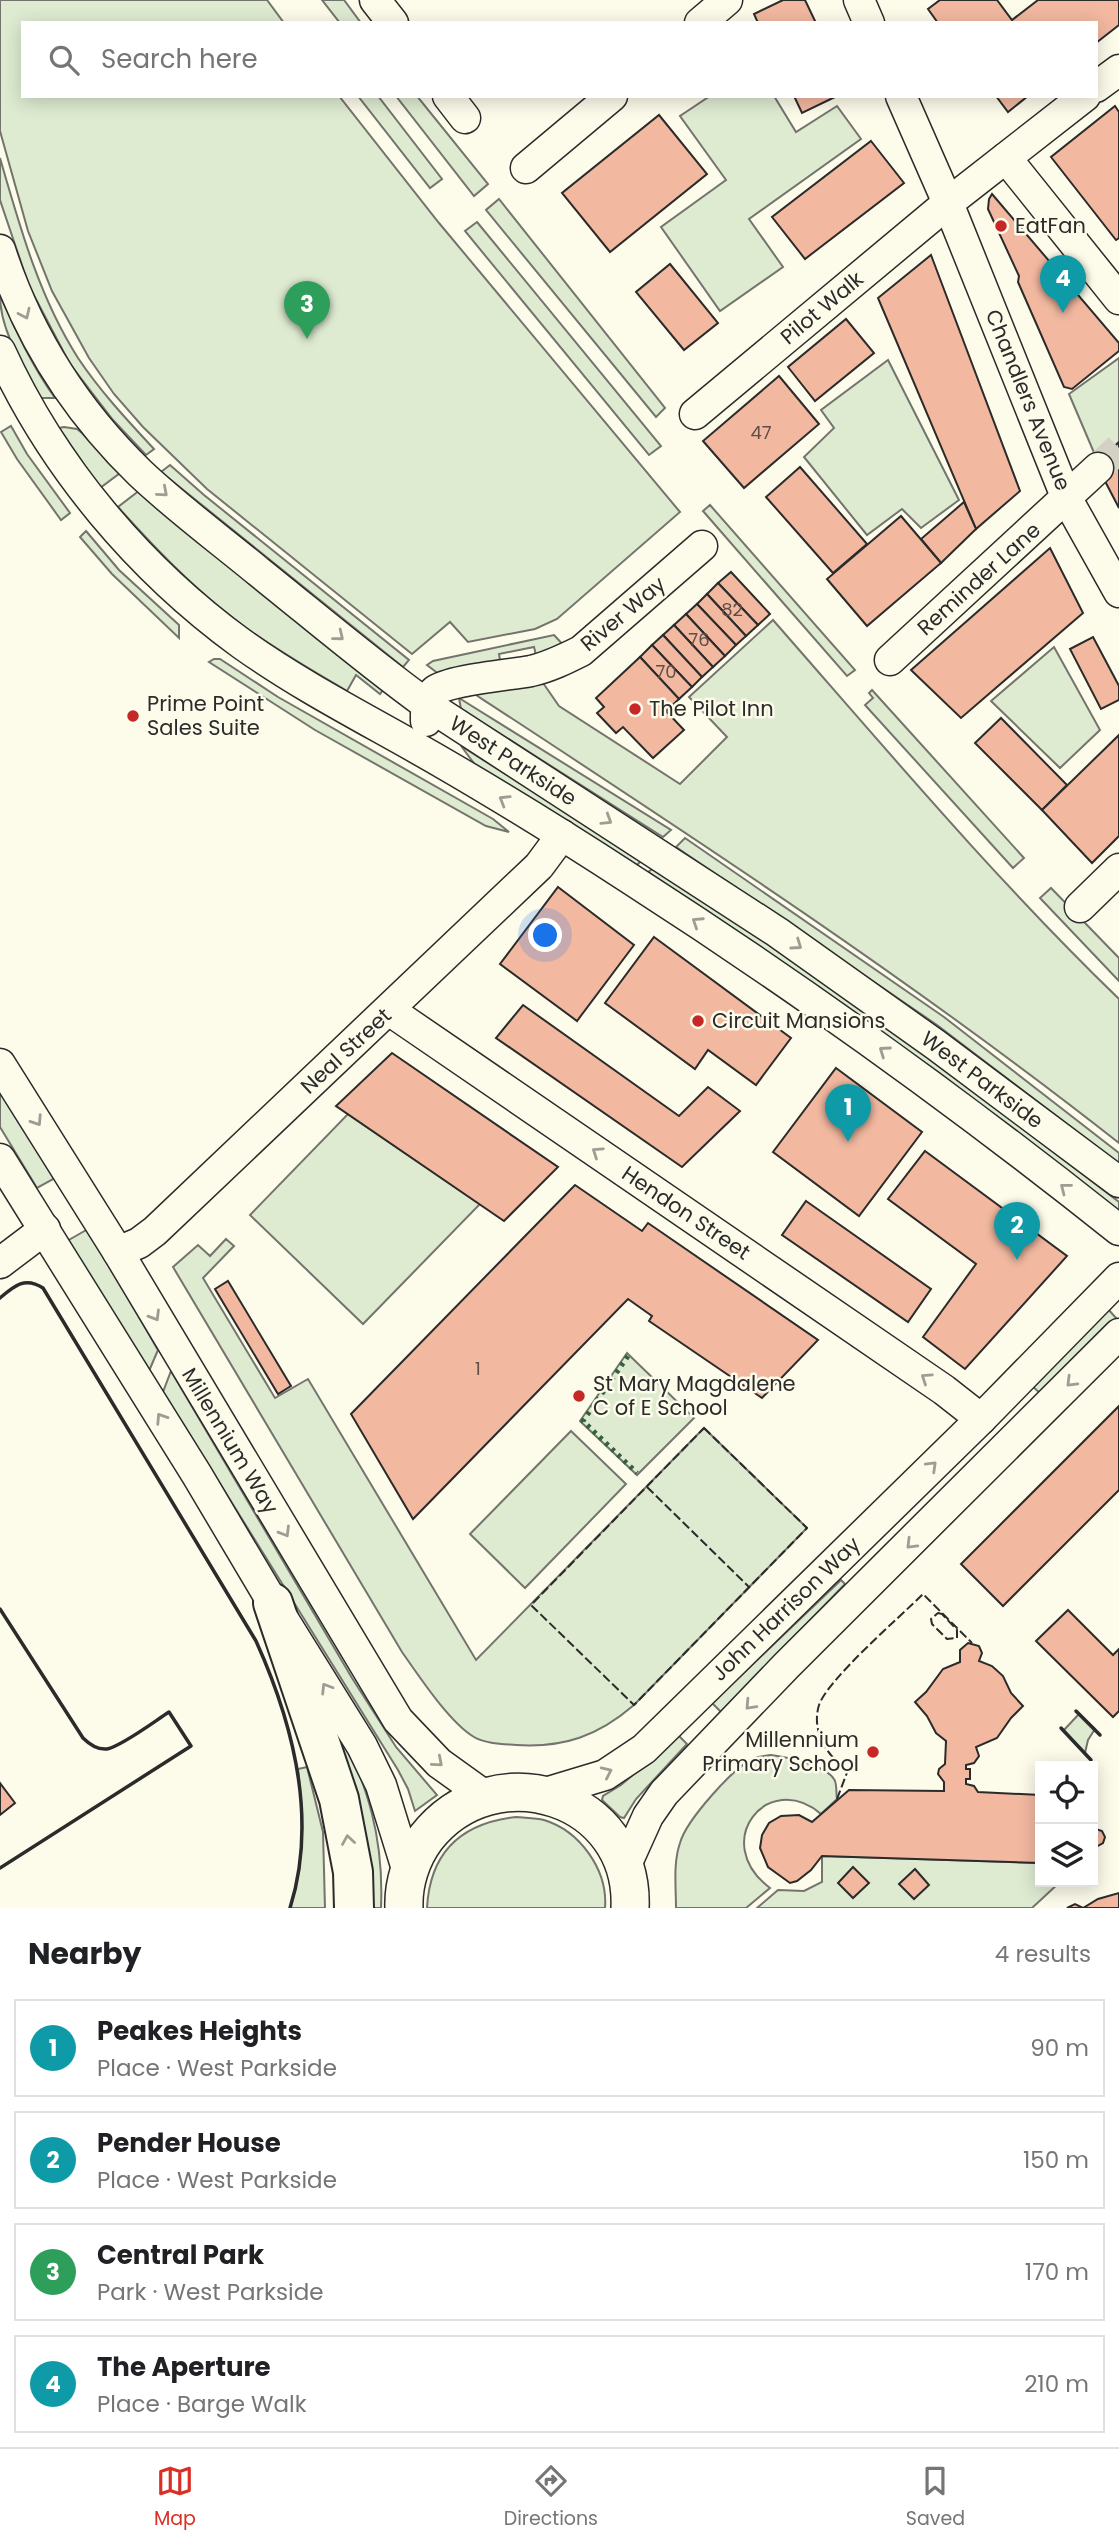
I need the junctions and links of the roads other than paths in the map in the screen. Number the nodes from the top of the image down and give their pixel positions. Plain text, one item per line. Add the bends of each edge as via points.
1 (376, 0) edge
2 (727, 0) edge
3 (859, 0) edge
4 (392, 21) edge
5 (702, 21) edge
6 (868, 21) edge
7 (1119, 70) edge
8 (1098, 86) edge
9 (610, 98) edge
10 (902, 98) edge
11 (1082, 98) edge
12 (1006, 159) junction
13 (526, 168) dead end
14 (948, 203) junction
15 (0, 250) edge
16 (1119, 299) edge
17 (0, 351) edge
18 (695, 414) dead end
19 (1098, 468) tunnel mouth
20 (1067, 499) junction
21 (702, 546) dead end
22 (1119, 592) edge
23 (890, 660) dead end
24 (426, 704) junction
25 (442, 762) junction
26 (562, 835) junction
27 (1119, 869) edge
28 (1080, 906) dead end
29 (389, 1010) junction
30 (0, 1064) edge
31 (0, 1159) edge
32 (1119, 1182) edge
33 (45, 1229) junction
34 (1119, 1230) edge
35 (118, 1252) junction
36 (0, 1263) edge
37 (1119, 1278) edge
38 (1119, 1334) edge
39 (1008, 1390) junction
40 (1036, 1417) junction
41 (981, 1419) junction
42 (272, 1603) junction
43 (542, 1794) junction
44 (485, 1796) junction
45 (625, 1867) junction
46 (408, 1872) junction
47 (354, 1908) edge
48 (404, 1908) edge
49 (630, 1908) edge

1 - 4 street
2 - 5 street
3 - 6 street
7 - 8 street
9 - 13 street
10 - 14 street, Chandlers Avenue
11 - 12 street
12 - 14 street
12 - 16 street
14 - 18 street, Pilot Walk
14 - 20 street, Chandlers Avenue
15 -> 24 street, West Parkside via 38,341 107,439 189,515
17 - 25 street, West Parkside via 65,464 98,509 165,579 240,642 302,684
19 - 20 street, Reminder Lane
20 - 22 street, Chandlers Avenue
20 - 23 street, Reminder Lane
21 - 24 street, River Way via 581,651 534,670 435,691
24 - 25 street via 426,724
24 -> 32 street, West Parkside via 777,932
26 -> 25 street, West Parkside
26 - 29 street, Neal Street via 539,866
34 -> 26 street, West Parkside via 914,1073 747,955
27 - 28 street
29 - 35 street, Neal Street via 155,1231
41 -> 29 street, Hendon Street
30 -> 35 street, Millennium Way
31 - 33 street
33 - 36 street
42 -> 33 street
35 -> 44 street, Millennium Way via 398,1720 439,1763
37 - 39 street, John Harrison Way
38 -> 40 street, John Harrison Way
39 - 40 street
39 - 41 street, John Harrison Way
40 -> 45 street, John Harrison Way via 664,1793
43 -> 41 street, John Harrison Way via 605,1775 643,1749
46 -> 42 street via 381,1785 362,1746
47 -> 42 highway via 353,1872 339,1799
43 - 44 main road
43 - 45 main road via 593,1819 612,1841
44 - 46 main road via 459,1807 437,1824
45 - 49 main road
46 - 48 main road

